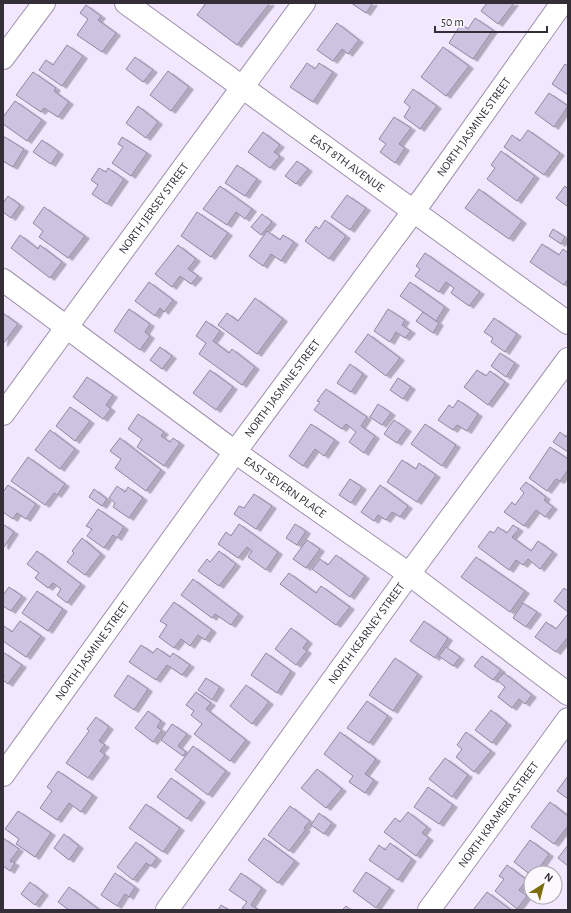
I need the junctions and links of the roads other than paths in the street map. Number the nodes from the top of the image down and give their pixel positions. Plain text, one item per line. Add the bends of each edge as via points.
1 (44, 3) edge
2 (126, 3) edge
3 (304, 3) edge
4 (562, 3) edge
5 (3, 58) edge
6 (243, 87) junction
7 (414, 211) junction
8 (3, 280) edge
9 (568, 324) edge
10 (66, 327) junction
11 (568, 359) edge
12 (3, 414) edge
13 (235, 452) junction
14 (409, 574) junction
15 (568, 694) edge
16 (568, 719) edge
17 (3, 775) edge
18 (167, 910) edge
19 (429, 910) edge

1 - 5 street
2 - 6 street, EAST 8TH AVENUE
3 - 6 street, NORTH JERSEY STREET
4 - 7 street, NORTH JASMINE STREET
6 - 7 street, EAST 8TH AVENUE
6 - 10 street, NORTH JERSEY STREET
7 - 9 street, EAST 8TH AVENUE
7 - 13 street, NORTH JASMINE STREET
8 - 10 street, EAST SEVERN PLACE
10 - 12 street, NORTH JERSEY STREET
10 - 13 street, EAST SEVERN PLACE
11 - 14 street, NORTH KEARNEY STREET
13 - 14 street, EAST SEVERN PLACE
13 - 17 street, NORTH JASMINE STREET
14 - 15 street, EAST SEVERN PLACE
14 - 18 street, NORTH KEARNEY STREET
16 - 19 street, NORTH KRAMERIA STREET

